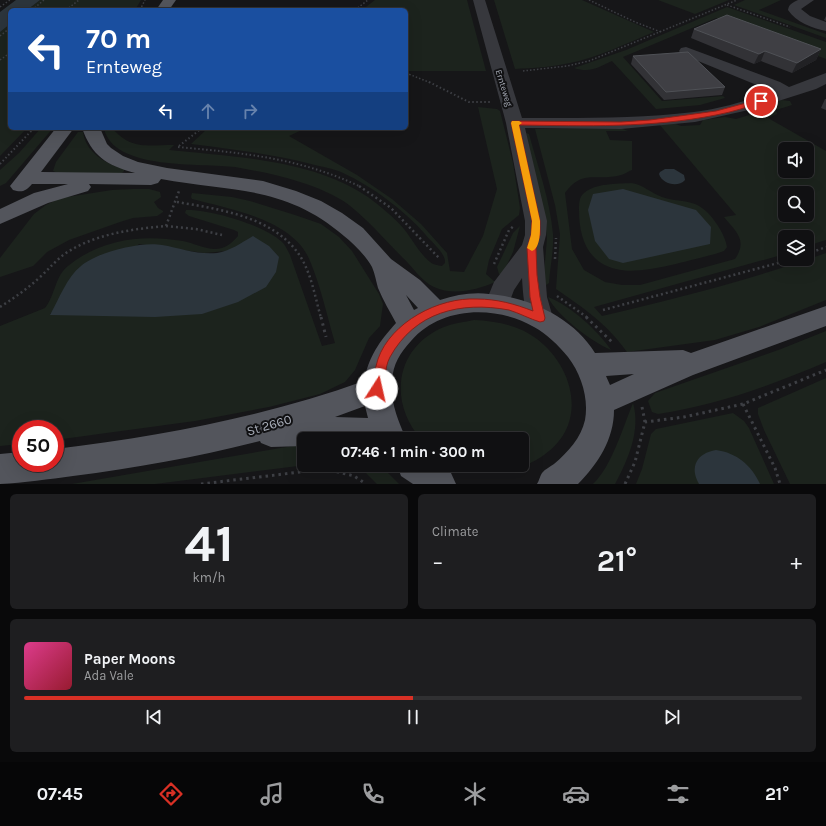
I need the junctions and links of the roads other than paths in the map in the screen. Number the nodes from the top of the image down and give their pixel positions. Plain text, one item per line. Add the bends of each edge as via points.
1 (170, 0) edge
2 (479, 0) edge
3 (808, 0) edge
4 (164, 8) edge
5 (826, 27) edge
6 (686, 51) edge
7 (826, 78) edge
8 (787, 93) junction
9 (515, 123) junction
10 (63, 130) edge
11 (92, 130) edge
12 (26, 178) junction
13 (147, 179) junction
14 (218, 181) junction
15 (0, 212) edge
16 (0, 217) edge
17 (532, 248) junction
18 (383, 266) junction
19 (497, 304) junction
20 (435, 310) junction
21 (826, 316) edge
22 (540, 318) junction
23 (409, 325) junction
24 (702, 359) junction
25 (588, 365) junction
26 (377, 389) junction
27 (600, 403) junction
28 (297, 432) edge
29 (303, 432) edge
30 (347, 432) edge
31 (387, 432) edge
32 (236, 434) junction
33 (0, 469) edge
34 (422, 472) edge
35 (440, 484) edge
36 (553, 484) edge

1 - 4 main road
2 - 9 street, Ernteweg
3 - 5 street via 795,6 794,10 805,19
6 - 8 street
7 - 8 street
8 - 9 street via 716,113 657,121 621,124
9 - 17 street, Ernteweg via 536,221
10 - 12 main road
11 - 14 main road via 103,151 119,162 170,174
12 - 13 main road
12 - 15 main road
13 - 14 main road
13 - 16 main road via 65,190 29,202
14 - 18 main road via 278,192 318,208 356,235
17 - 19 street, Ernteweg via 503,288
17 - 22 street, Ernteweg via 535,297
18 - 20 main road via 415,289
18 - 23 main road via 390,288
19 - 20 main road via 470,303
19 - 22 main road
20 - 23 main road
21 - 24 main road via 758,342
22 - 25 main road via 571,342
23 - 26 main road via 385,355
24 - 25 main road
24 - 27 main road
25 - 27 main road
26 - 31 main road via 379,410
26 - 32 main road, St 2660 via 322,410
27 - 36 main road via 597,429 591,444 581,461
28 - 32 main road, St 2660
29 - 30 main road, St 2660
32 - 33 main road, St 2660 via 95,458
34 - 35 main road

